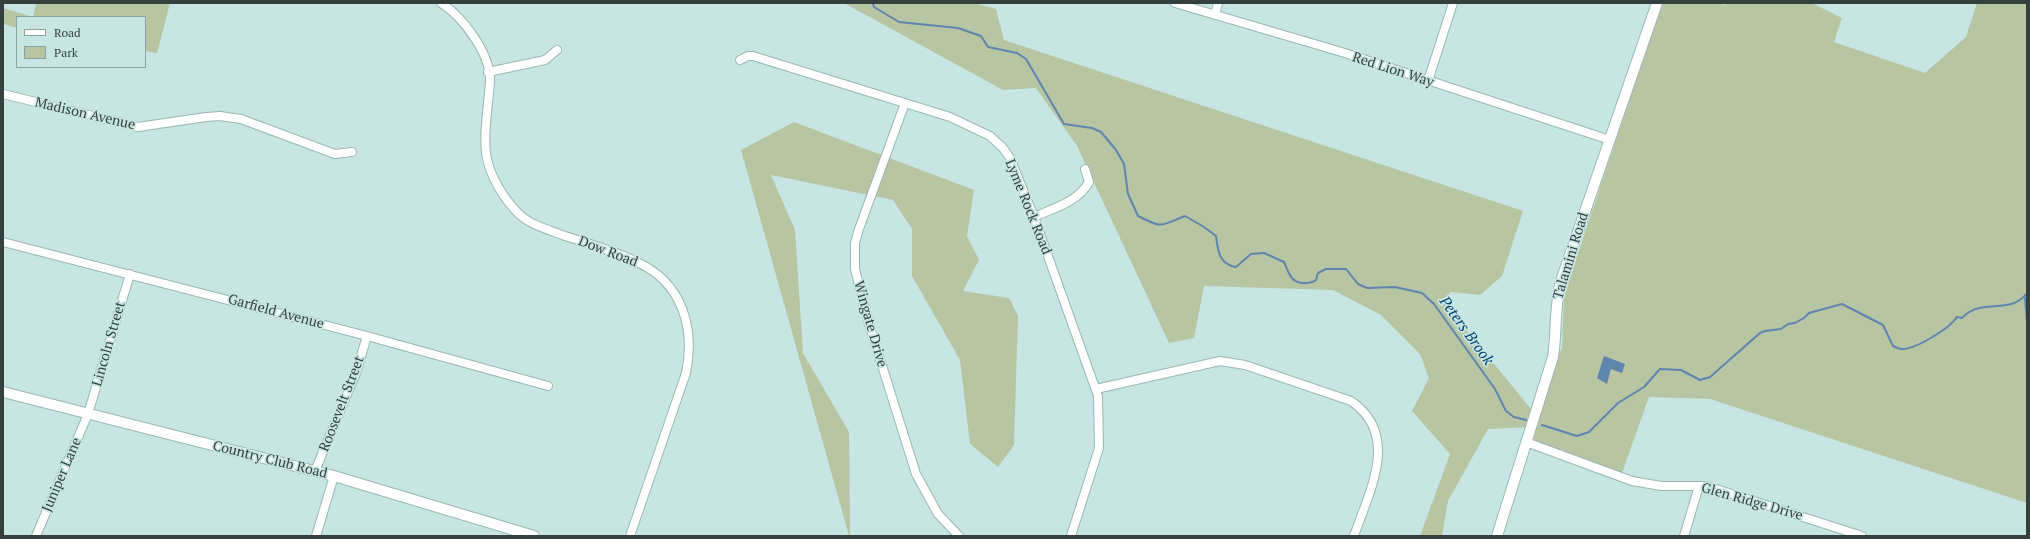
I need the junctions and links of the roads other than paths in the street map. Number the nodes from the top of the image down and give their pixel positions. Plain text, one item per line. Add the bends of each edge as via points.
1 (441, 3) edge
2 (1175, 3) edge
3 (1218, 3) edge
4 (1453, 3) edge
5 (1657, 3) edge
6 (1215, 15) junction
7 (557, 50) dead end
8 (740, 60) dead end
9 (488, 72) junction
10 (1428, 81) junction
11 (3, 94) edge
12 (905, 103) junction
13 (1610, 140) junction
14 (352, 152) dead end
15 (1085, 169) dead end
16 (1034, 217) junction
17 (3, 242) edge
18 (130, 274) junction
19 (367, 336) junction
20 (548, 386) dead end
21 (1096, 389) junction
22 (3, 392) edge
23 (88, 414) junction
24 (1526, 442) junction
25 (315, 471) junction
26 (334, 476) junction
27 (1699, 486) junction
28 (36, 536) edge
29 (316, 536) edge
30 (534, 536) edge
31 (630, 536) edge
32 (959, 536) edge
33 (1071, 536) edge
34 (1354, 536) edge
35 (1497, 536) edge
36 (1684, 536) edge
37 (1862, 536) edge

1 - 9 street, Dow Road via 469,30 484,55
2 - 6 street, Red Lion Way
3 - 6 street
4 - 10 street
5 - 13 street, Talamini Road
6 - 10 street, Red Lion Way
7 - 9 street via 545,60
8 - 12 street, Lyme Rock Road via 753,56
9 - 31 street, Dow Road via 490,78 486,152 500,188 519,214 553,231 641,263 668,285 676,295 686,318 690,353 686,373
10 - 13 street, Red Lion Way
11 - 14 street, Madison Avenue via 138,127 206,117 241,119 335,154
12 - 16 street, Lyme Rock Road via 950,117 990,136 1010,158
12 - 32 street, Wingate Drive via 859,229 855,243 855,269 869,324 916,474 938,514
13 - 24 street, Talamini Road via 1561,281 1556,302 1556,341 1553,357
15 - 16 street via 1089,182 1083,192 1068,202
16 - 21 street, Lyme Rock Road
17 - 18 street, Garfield Avenue
18 - 19 street, Garfield Avenue
18 - 23 street, Lincoln Street
19 - 20 street, Garfield Avenue
19 - 25 street, Roosevelt Street via 356,373
21 - 33 street, Lyme Rock Road via 1100,448
21 - 34 street via 1220,361 1245,365 1351,401 1360,407 1374,428 1380,449 1372,485
22 - 23 street, Country Club Road
23 - 25 street, Country Club Road
23 - 28 street, Juniper Lane
24 - 27 street, Glen Ridge Drive via 1632,480 1662,486
24 - 35 street, Talamini Road
25 - 26 street, Country Club Road
26 - 29 street
26 - 30 street, Country Club Road
27 - 36 street
27 - 37 street, Glen Ridge Drive via 1707,486

